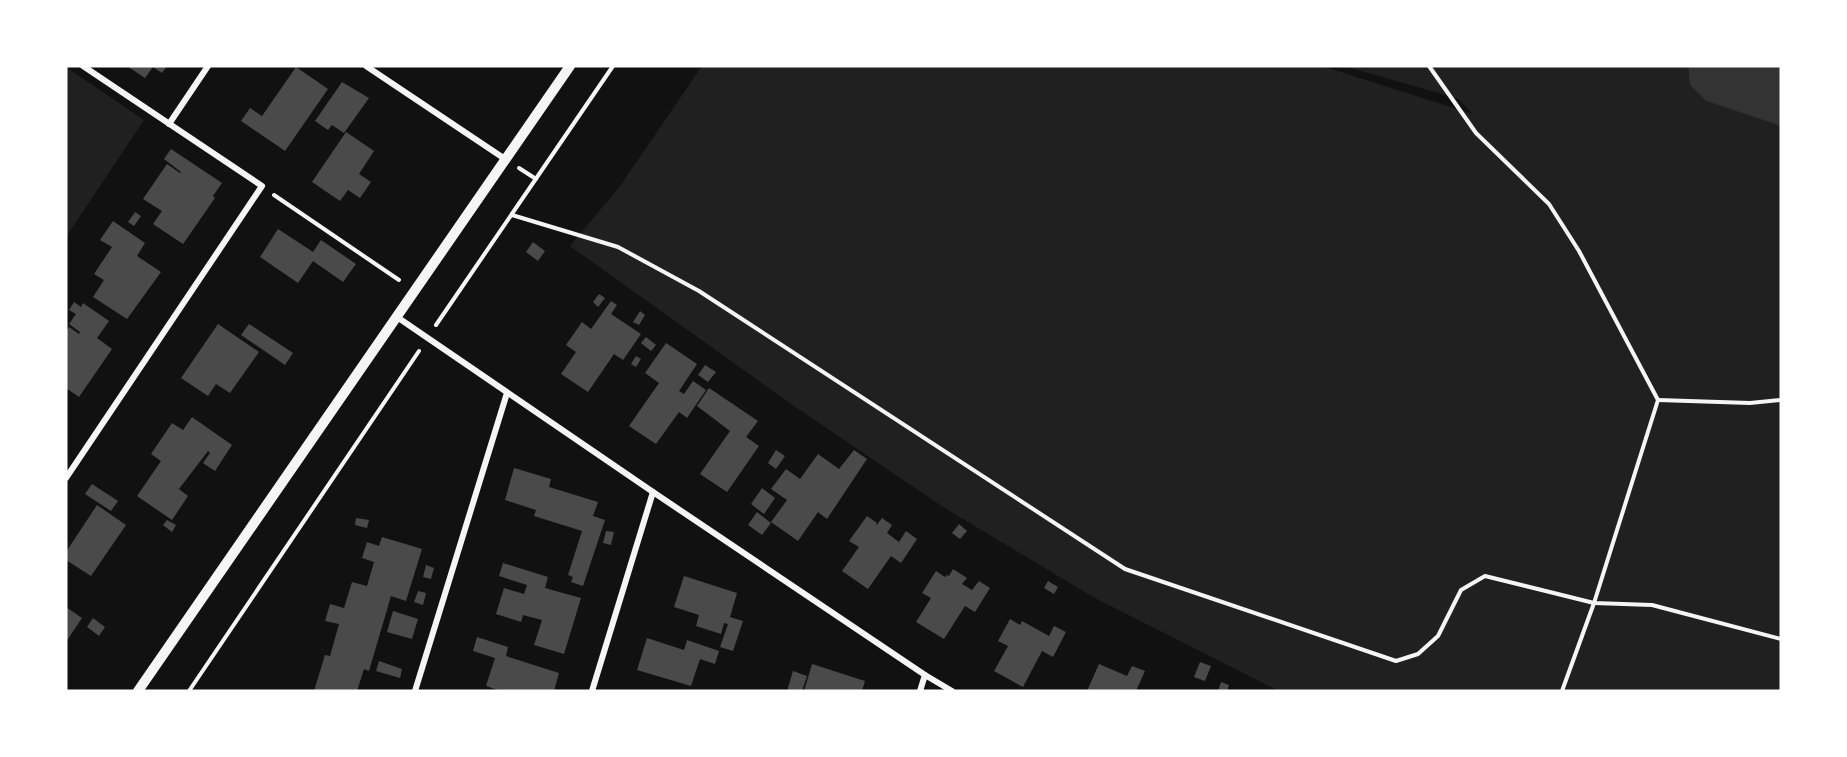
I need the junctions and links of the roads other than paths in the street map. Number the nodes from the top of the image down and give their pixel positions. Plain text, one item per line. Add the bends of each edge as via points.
1 (83, 66) edge
2 (208, 66) edge
3 (366, 66) edge
4 (570, 66) edge
5 (169, 124) junction
6 (506, 159) junction
7 (397, 317) junction
8 (507, 393) junction
9 (66, 478) edge
10 (653, 492) junction
11 (925, 675) junction
12 (138, 691) edge
13 (415, 691) edge
14 (592, 691) edge
15 (920, 691) edge
16 (952, 691) edge

1 - 5 street
2 - 5 street
3 - 6 street
4 - 6 street
5 - 9 street via 262,186
6 - 7 street
7 - 8 street
7 - 12 street
8 - 10 street
8 - 13 street
10 - 11 street
10 - 14 street
11 - 15 street
11 - 16 street

